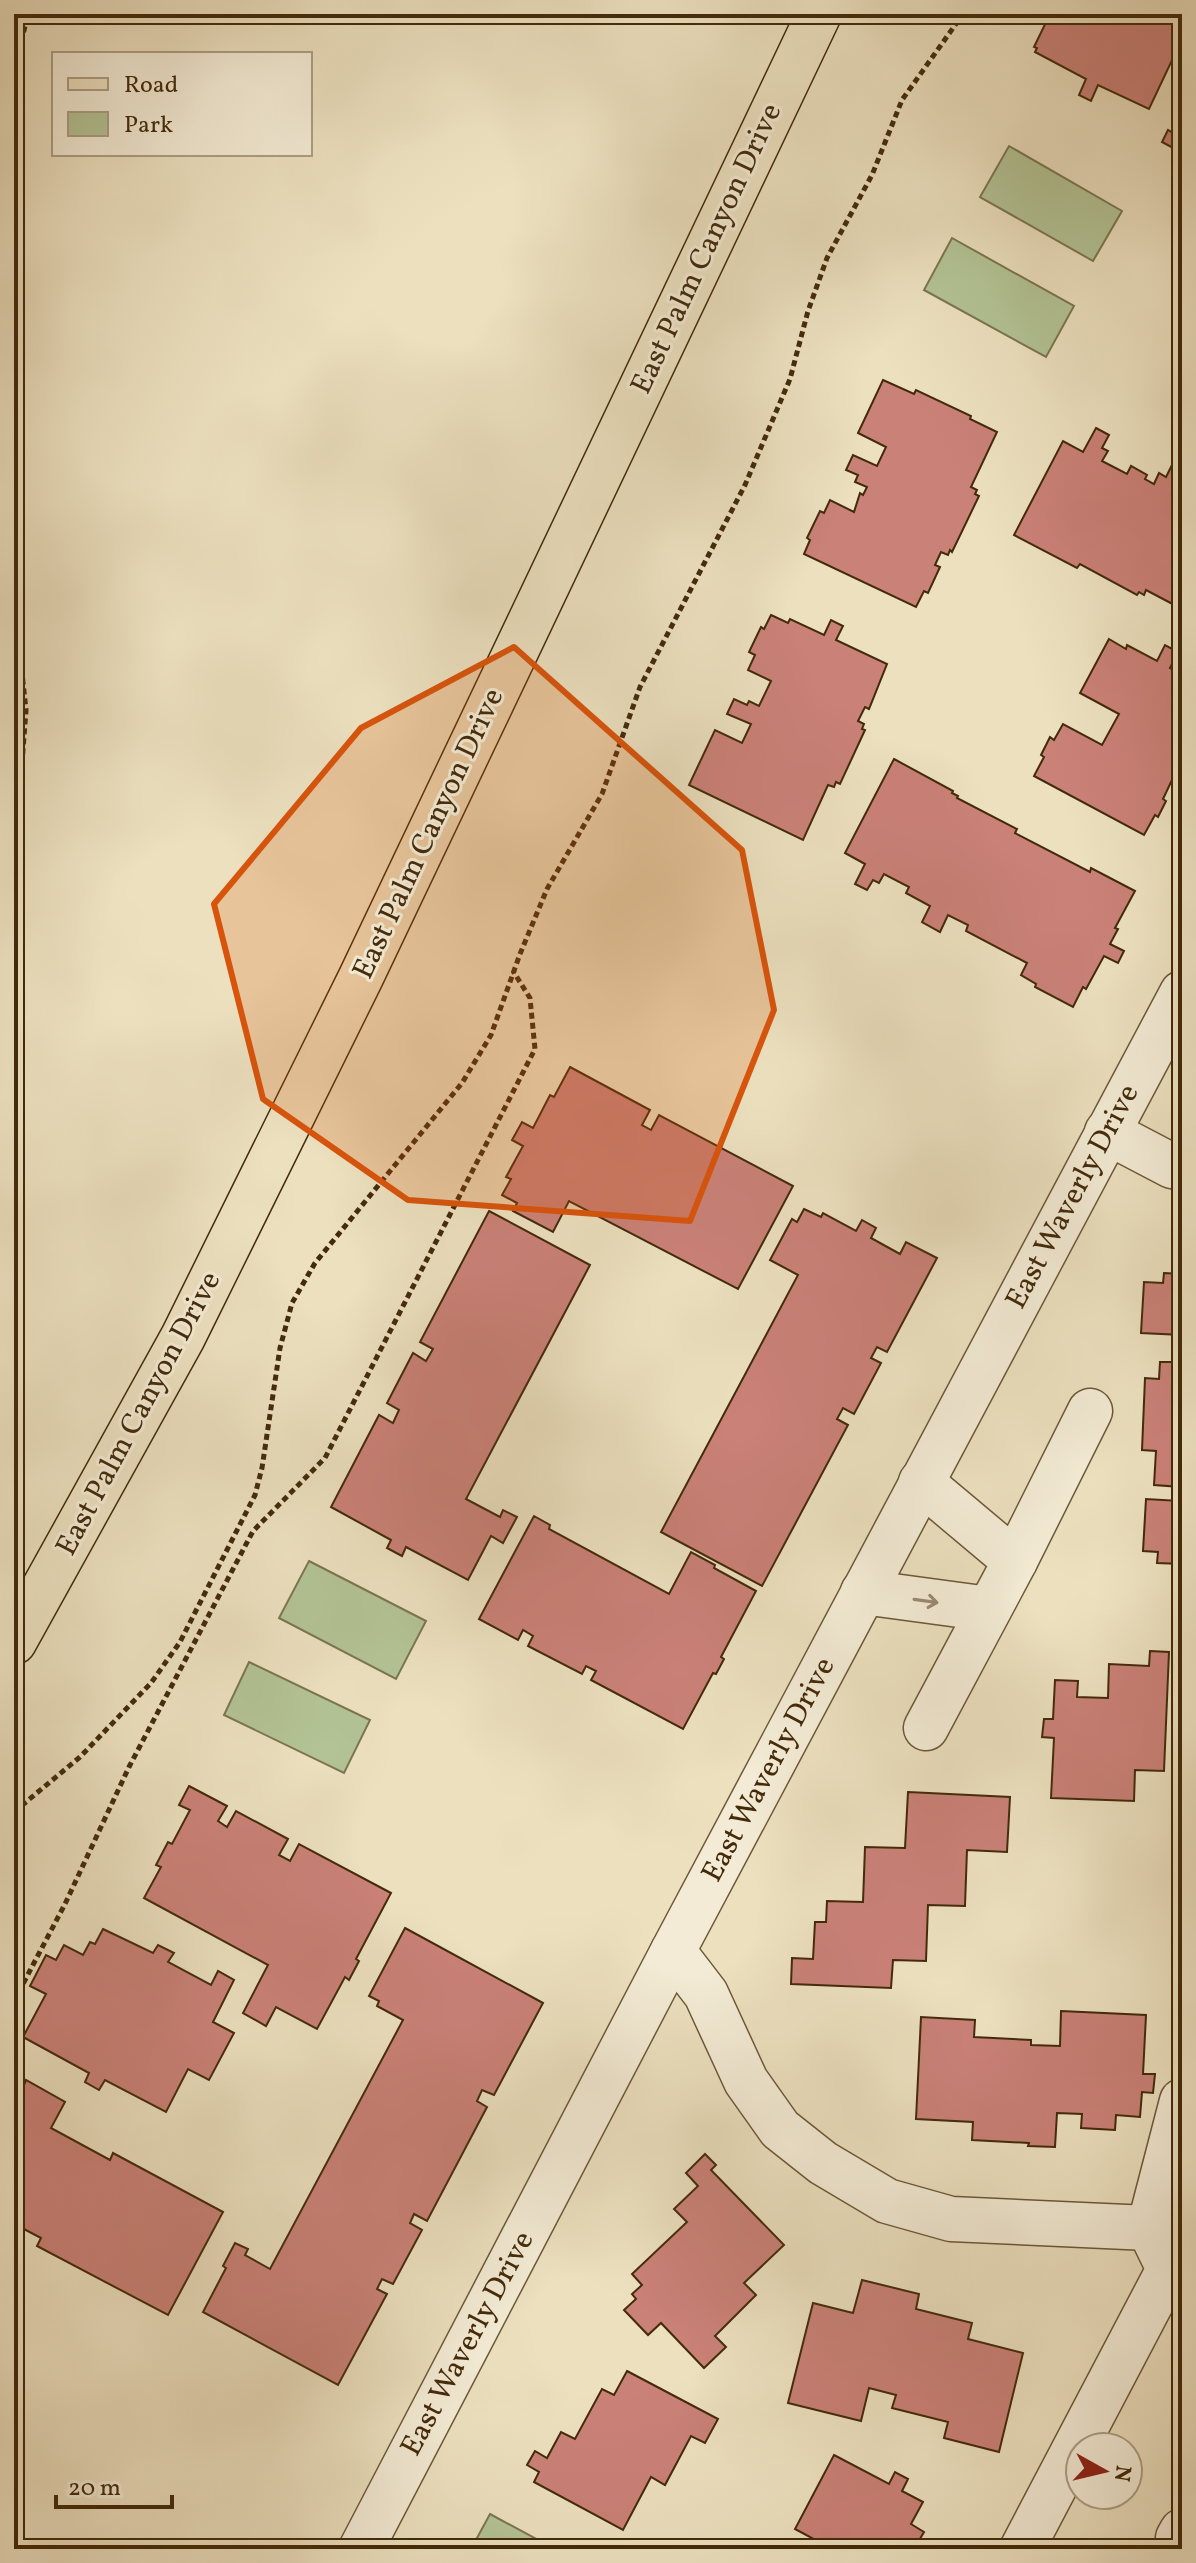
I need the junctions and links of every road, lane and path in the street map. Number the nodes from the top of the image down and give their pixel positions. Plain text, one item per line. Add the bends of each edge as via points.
1 (28, 14) edge
2 (819, 14) edge
3 (963, 14) edge
4 (14, 71) edge
5 (14, 599) edge
6 (15, 845) edge
7 (14, 870) edge
8 (513, 971) junction
9 (1182, 993) edge
10 (1107, 1132) junction
11 (1182, 1167) edge
12 (1090, 1411) dead end
13 (921, 1482) junction
14 (1015, 1561) junction
15 (863, 1592) junction
16 (989, 1609) junction
17 (14, 1642) edge
18 (926, 1728) dead end
19 (14, 1812) edge
20 (673, 1951) junction
21 (14, 2001) edge
22 (1182, 2101) edge
23 (1149, 2228) junction
24 (1176, 2270) edge
25 (1182, 2531) edge
26 (1182, 2540) edge
27 (361, 2549) edge
28 (1022, 2549) edge

1 - 4 path
2 - 17 main road, East Palm Canyon Drive via 361,977 183,1337
3 - 8 path via 902,100 872,175 827,258 790,379 745,485 640,687 602,794 547,889
5 - 6 path via 26,710
6 - 7 path
8 - 19 path via 491,1035 462,1083 315,1263 292,1303 255,1495 180,1642 151,1683 80,1757
8 - 21 path via 530,998 535,1049 325,1458 253,1531
9 - 10 street, East Waverly Drive
10 - 11 street
10 - 13 street, East Waverly Drive
12 - 14 street
13 - 14 street
13 - 15 street, East Waverly Drive
14 - 16 street
15 -> 16 street
15 - 20 street, East Waverly Drive
16 - 18 street
20 - 23 street via 706,1994 746,2081 780,2129 823,2163 887,2201 951,2219
20 - 27 street, East Waverly Drive
22 - 23 street
23 - 24 street
24 - 28 street
25 - 26 street

